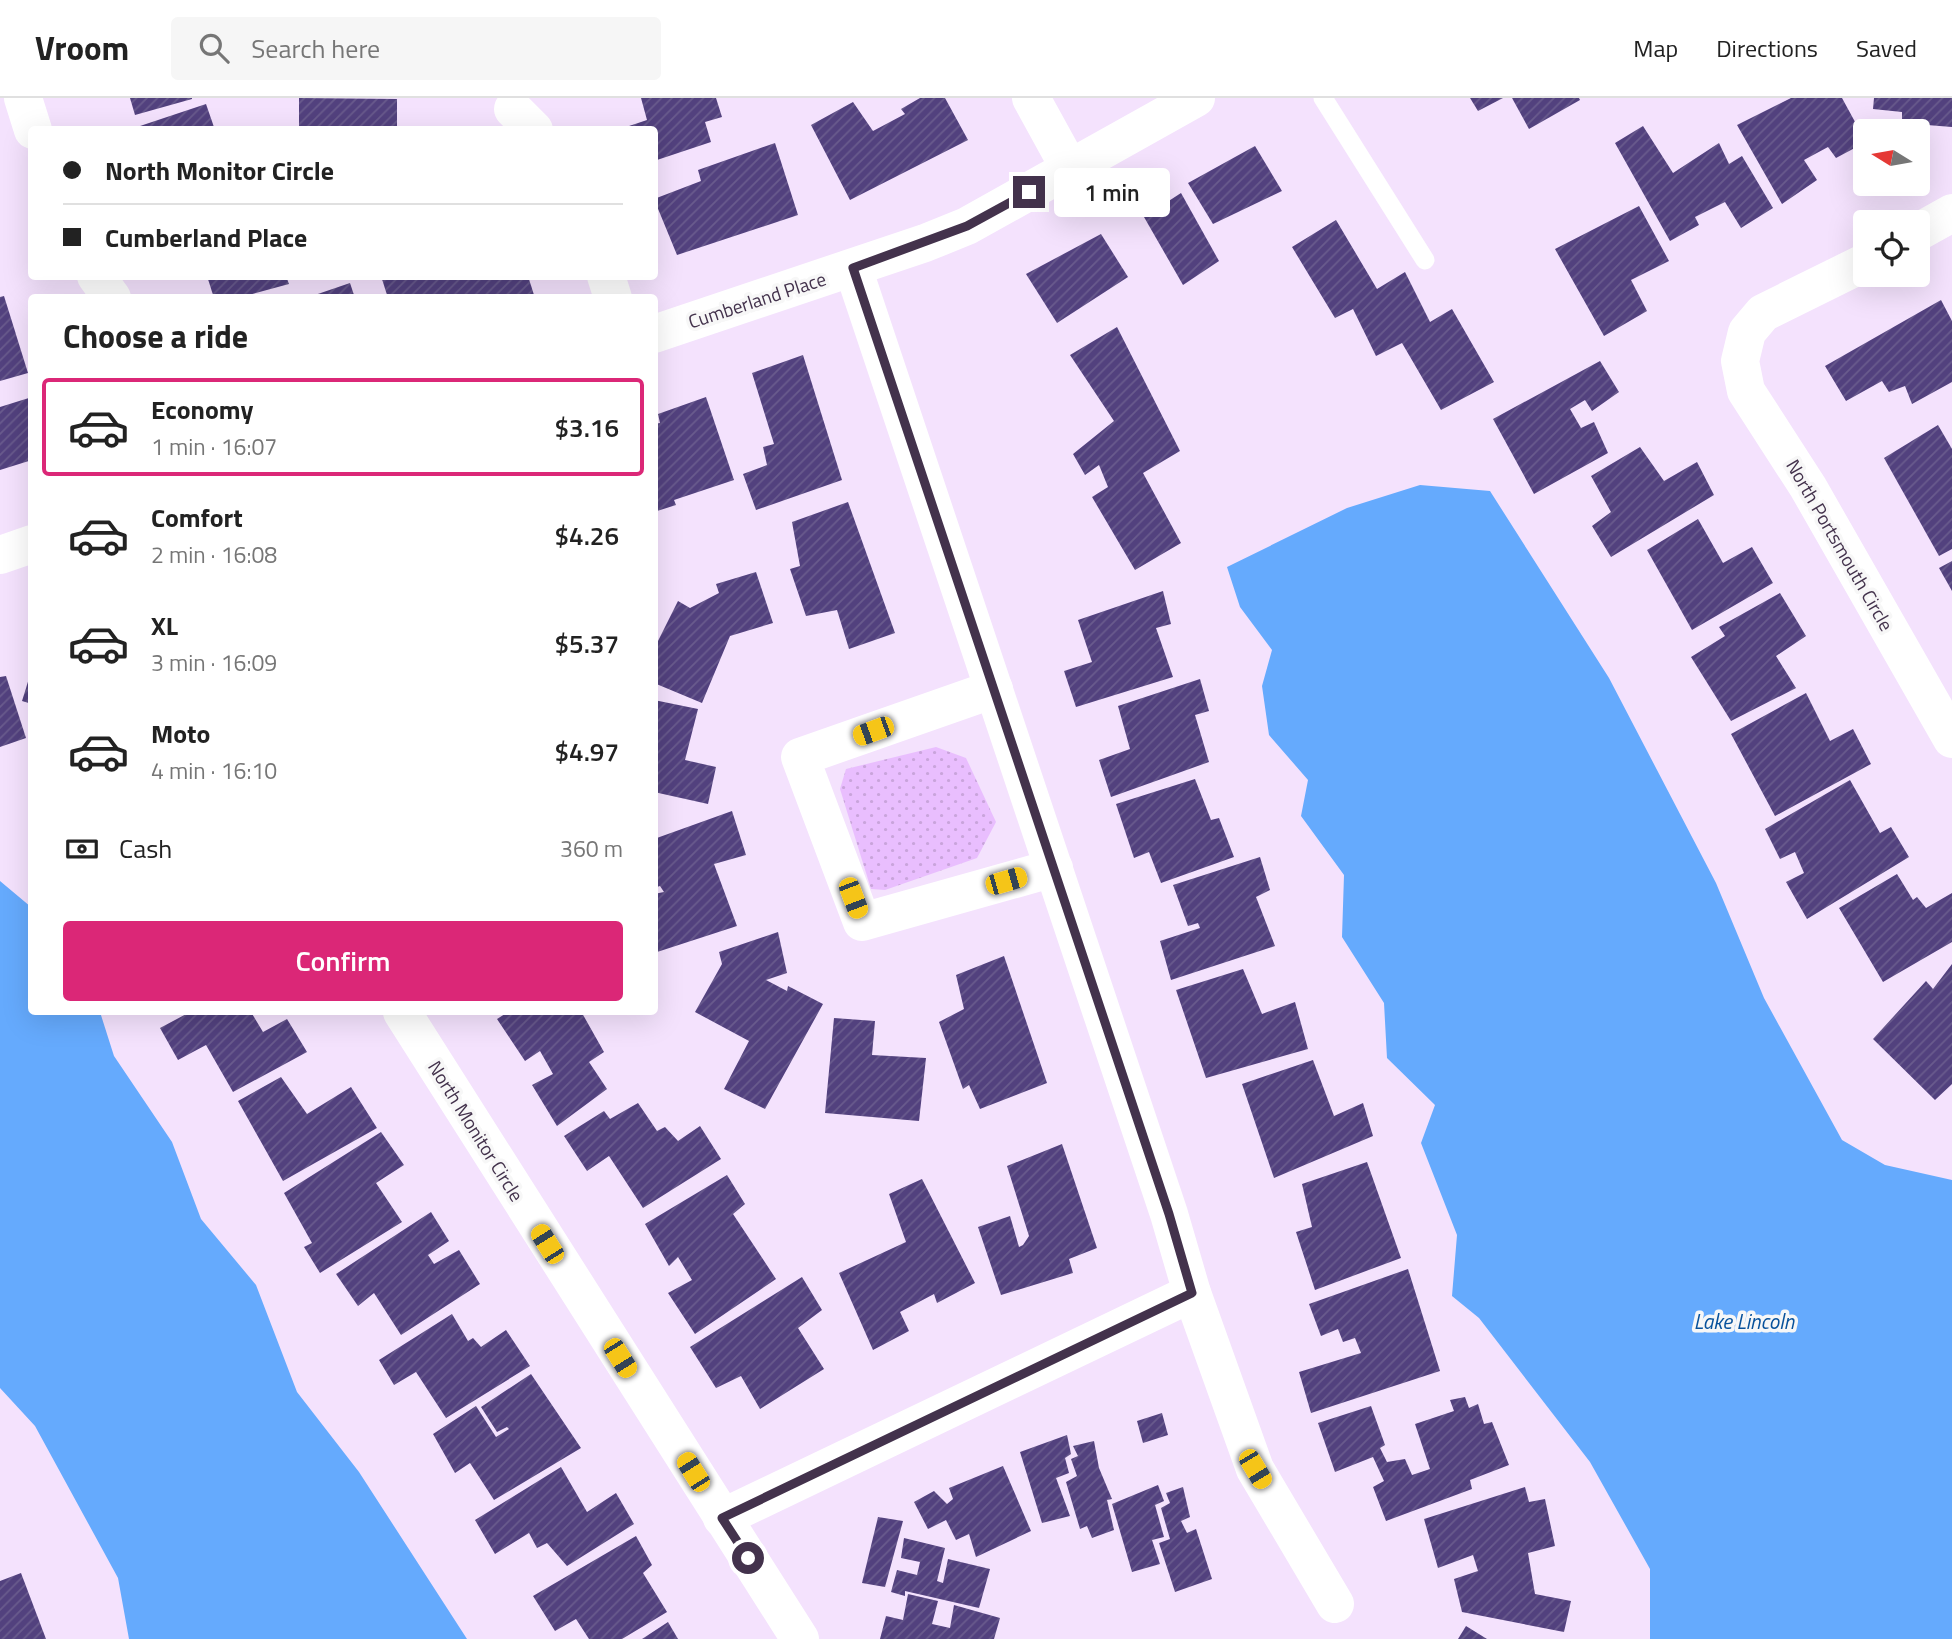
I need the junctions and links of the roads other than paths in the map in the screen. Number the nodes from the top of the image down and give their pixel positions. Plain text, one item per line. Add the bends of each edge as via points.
1 (23, 98) edge
2 (1031, 98) edge
3 (1196, 98) edge
4 (1323, 98) edge
5 (32, 126) edge
6 (1070, 169) junction
7 (1952, 213) edge
8 (1930, 225) edge
9 (1425, 260) dead end
10 (853, 268) junction
11 (1853, 268) edge
12 (658, 333) edge
13 (28, 545) edge
14 (0, 555) edge
15 (994, 689) junction
16 (1952, 739) edge
17 (1054, 868) junction
18 (404, 1015) edge
19 (1192, 1293) junction
20 (722, 1518) junction
21 (1335, 1604) dead end
22 (800, 1639) edge

1 - 5 street
2 - 6 street
3 - 6 street, Cumberland Place
4 - 9 lane
6 - 10 street, Cumberland Place via 967,226
7 - 8 street
10 - 12 street, Cumberland Place
10 - 15 street
11 - 16 street, North Portsmouth Circle via 1763,313 1747,332 1742,348 1746,391 1808,487
13 - 14 street
15 - 17 street
15 - 17 street via 800,757 862,922
17 - 19 street
18 - 20 street, North Monitor Circle
19 - 20 street
19 - 21 street via 1255,1469
20 - 22 street, North Monitor Circle

